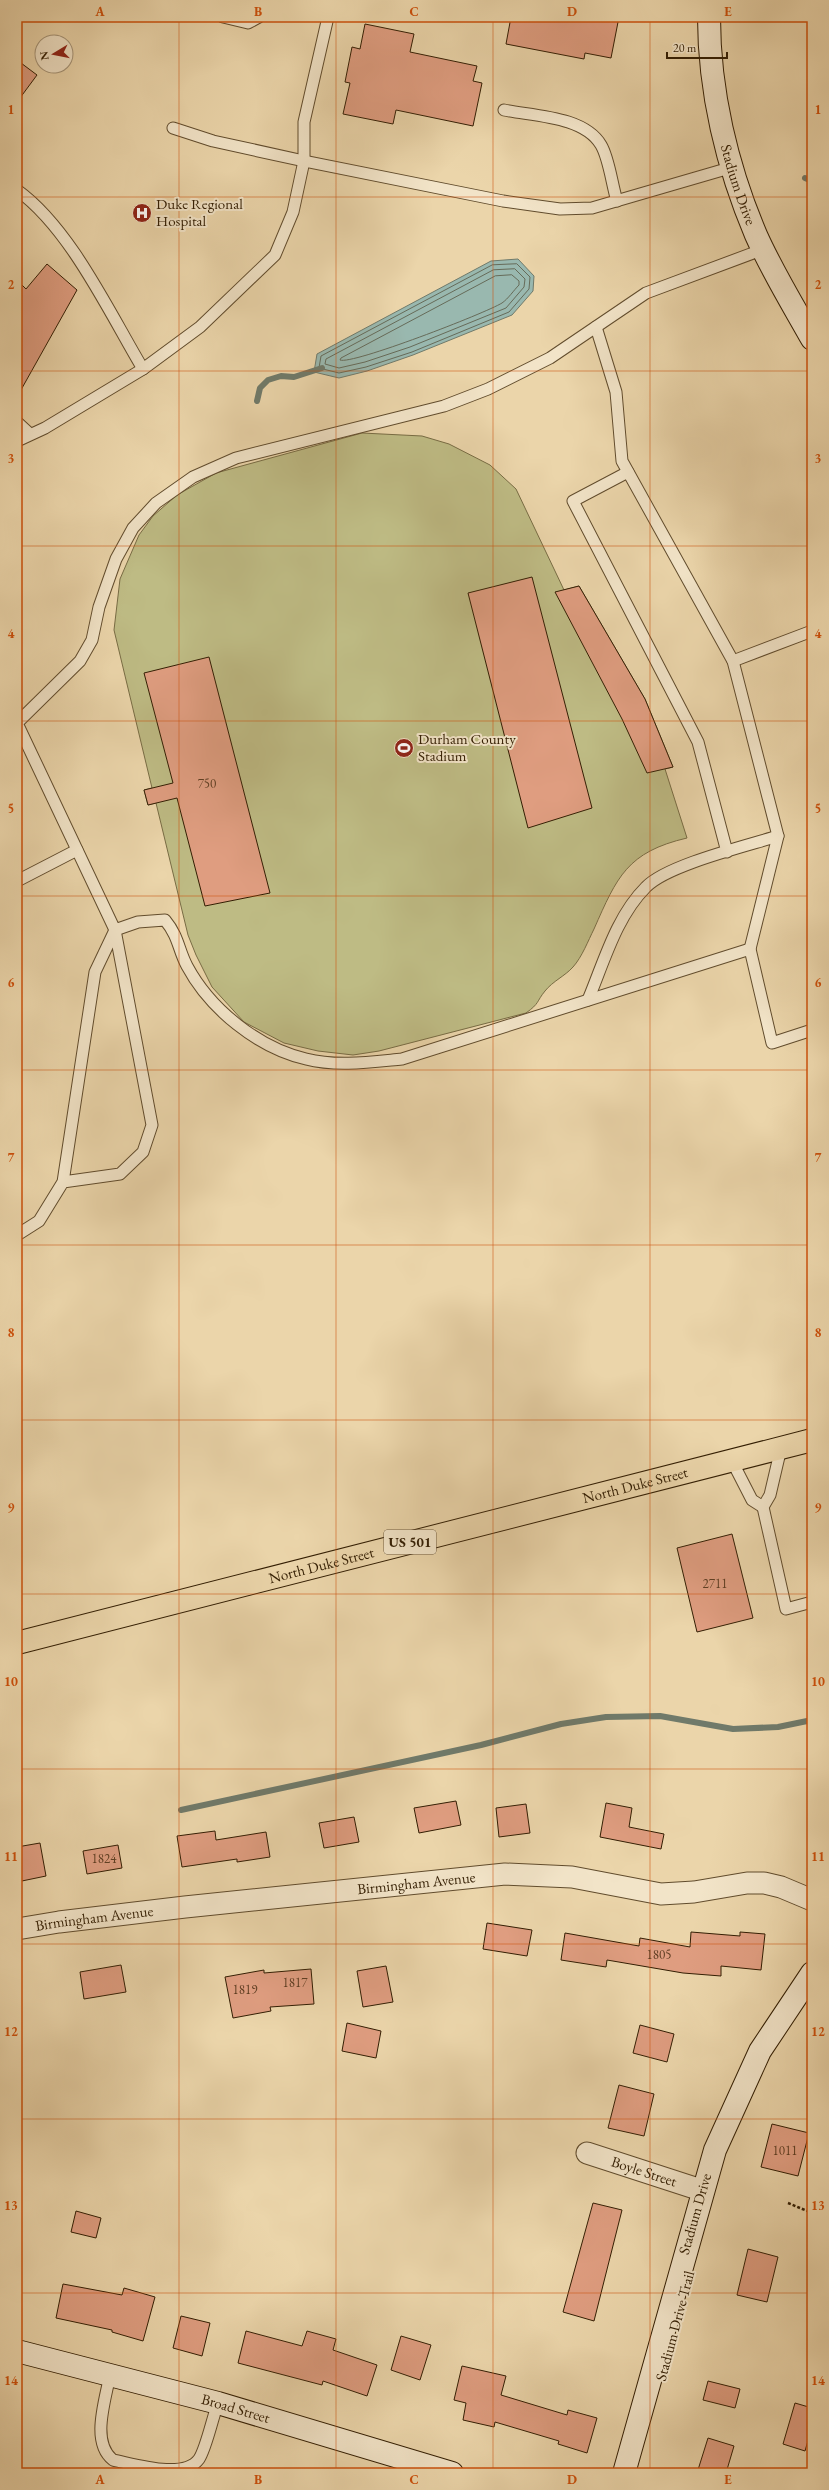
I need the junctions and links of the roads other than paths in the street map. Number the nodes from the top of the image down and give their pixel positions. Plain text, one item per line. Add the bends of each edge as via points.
1 (223, 17) edge
2 (259, 17) edge
3 (328, 17) edge
4 (708, 17) edge
5 (504, 110) dead end
6 (173, 128) dead end
7 (304, 161) junction
8 (733, 168) junction
9 (17, 190) edge
10 (617, 201) junction
11 (764, 249) junction
12 (596, 327) junction
13 (812, 339) edge
14 (142, 369) junction
15 (17, 422) edge
16 (30, 434) junction
17 (17, 440) edge
18 (628, 472) junction
19 (812, 631) edge
20 (733, 661) junction
21 (17, 723) edge
22 (778, 836) junction
23 (77, 850) junction
24 (727, 852) junction
25 (17, 881) edge
26 (115, 930) junction
27 (750, 949) junction
28 (588, 1000) junction
29 (812, 1030) edge
30 (63, 1182) junction
31 (17, 1235) edge
32 (812, 1440) edge
33 (781, 1448) junction
34 (732, 1461) junction
35 (763, 1507) junction
36 (812, 1602) edge
37 (17, 1643) edge
38 (812, 1900) edge
39 (17, 1929) edge
40 (812, 1973) edge
41 (587, 2153) dead end
42 (701, 2190) junction
43 (17, 2351) edge
44 (110, 2374) junction
45 (218, 2403) junction
46 (452, 2473) edge
47 (624, 2473) edge

1 - 2 lane via 248,23
3 - 7 lane via 304,122
4 - 8 street, Stadium Drive via 711,66 718,112
5 - 10 lane via 566,122 590,131 602,146
6 - 7 lane via 213,141
7 - 10 lane via 533,206 560,209 592,208
7 - 14 lane via 293,212 275,255 200,327
8 - 10 lane
8 - 11 street, Stadium Drive via 746,209
9 - 14 lane via 26,196 67,242
11 - 12 lane via 646,293
11 - 13 street, Stadium Drive
12 - 18 lane via 616,392 622,461
12 - 21 lane via 550,358 488,389 444,406 236,458 193,477 156,503 133,528 116,559 99,608 92,640 80,661
14 - 16 lane
15 - 16 lane
16 - 17 lane
18 - 20 lane
18 - 24 lane via 573,500 698,742
19 - 20 lane
20 - 22 lane
21 - 23 lane
22 - 24 lane
22 - 27 lane
23 - 25 lane
23 - 26 lane
24 - 28 lane via 667,872 646,886 631,905 615,935
26 - 28 lane via 138,922 165,920 175,932 187,966 215,1007 244,1030 305,1059 343,1064 402,1058
26 - 30 lane via 95,972
26 - 30 lane via 152,1125 143,1152 120,1174
27 - 28 lane
27 - 29 lane via 772,1044
30 - 31 lane via 39,1221
32 - 33 highway, North Duke Street / US 501
33 - 34 highway, North Duke Street / US 501
33 - 35 lane via 770,1495
34 - 35 lane via 752,1500
34 - 37 highway, North Duke Street / US 501
35 - 36 lane via 786,1609
38 - 39 street, Birmingham Avenue via 764,1883 661,1894 572,1877 505,1874 201,1905
40 - 42 street, Stadium Drive via 760,2051 746,2078 714,2150
41 - 42 street, Boyle Street
42 - 47 street, Stadium Drive
43 - 44 street, Broad Street
44 - 45 street, Broad Street
44 - 45 lane via 101,2440 105,2454 113,2460 172,2471 189,2468 199,2459
45 - 46 street, Broad Street

